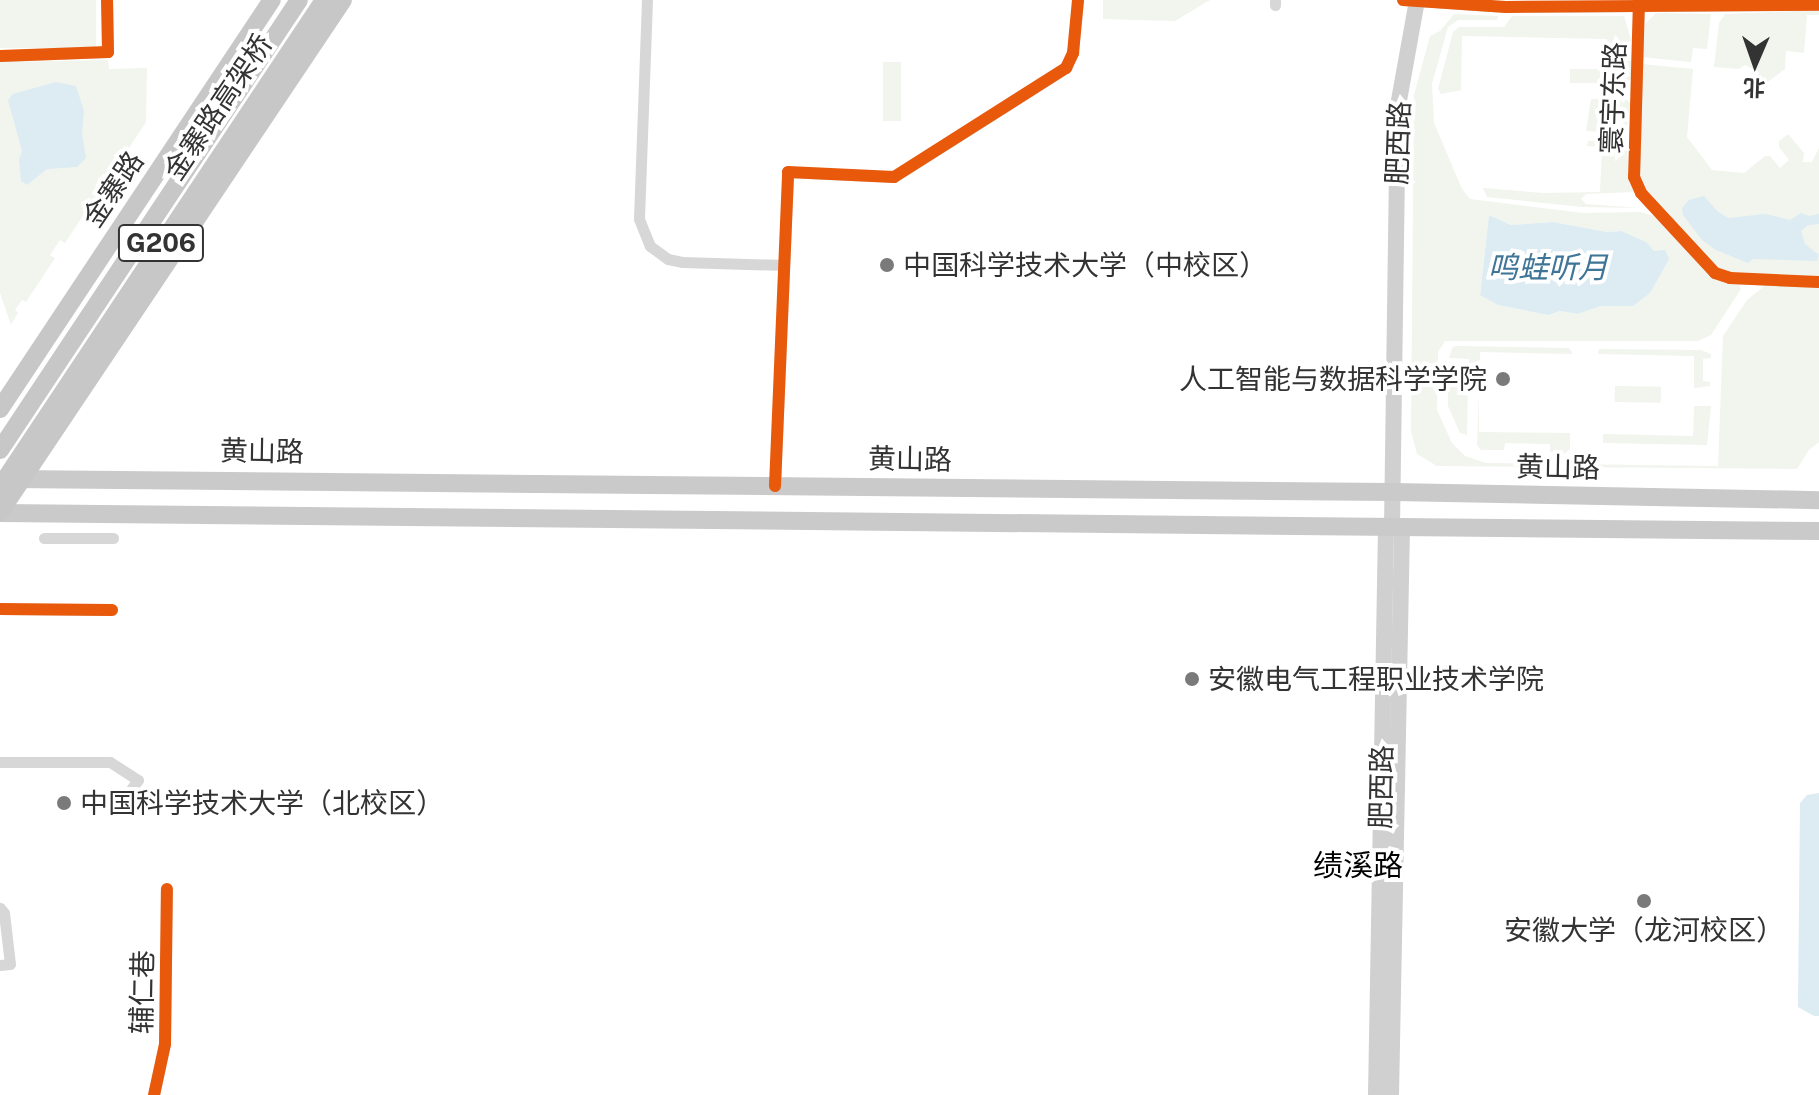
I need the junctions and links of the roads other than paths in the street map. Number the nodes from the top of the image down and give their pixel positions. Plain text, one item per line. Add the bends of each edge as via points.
1 (107, 0) edge
2 (272, 0) edge
3 (299, 0) edge
4 (324, 0) edge
5 (343, 0) edge
6 (647, 0) edge
7 (1078, 0) edge
8 (1413, 0) edge
9 (1639, 4) edge
10 (1819, 5) edge
11 (0, 56) edge
12 (784, 265) junction
13 (1819, 282) edge
14 (0, 409) edge
15 (0, 450) edge
16 (23, 478) junction
17 (0, 479) edge
18 (775, 486) junction
19 (0, 487) edge
20 (1394, 492) junction
21 (1819, 500) edge
22 (0, 513) edge
23 (1394, 527) junction
24 (1819, 531) edge
25 (44, 538) dead end
26 (113, 538) dead end
27 (0, 609) edge
28 (112, 610) dead end
29 (0, 762) edge
30 (114, 812) dead end
31 (167, 889) dead end
32 (1, 912) edge
33 (0, 965) edge
34 (154, 1095) edge
35 (1376, 1095) edge
36 (1391, 1095) edge

1 - 11 street via 108,52
2 - 14 highway, 金寨路
3 - 15 highway, 金寨路高架桥
4 - 19 highway, 金寨路高架桥 / G206, bridge
5 - 16 highway
6 - 12 street via 639,219 650,246 682,262
7 - 12 street via 1073,53 1066,68 894,177 788,172
8 - 9 street via 1506,7
8 - 20 main road, 肥西路 via 1398,106
9 - 10 street
9 - 13 street, 寰宇东路 via 1634,177 1654,209 1705,265 1730,278
12 - 18 street
16 - 17 main road, 黄山路
16 - 18 main road, 黄山路
16 - 22 highway
18 - 20 main road, 黄山路
20 - 21 main road, 黄山路
20 - 23 main road, 肥西路
22 - 23 main road
23 - 24 main road
23 - 35 main road, 肥西路
23 - 36 main road, 肥西路
25 - 26 street
27 - 28 street
29 - 30 street via 110,762 138,780
31 - 34 street, 辅仁巷 via 165,1044
32 - 33 street via 10,964

